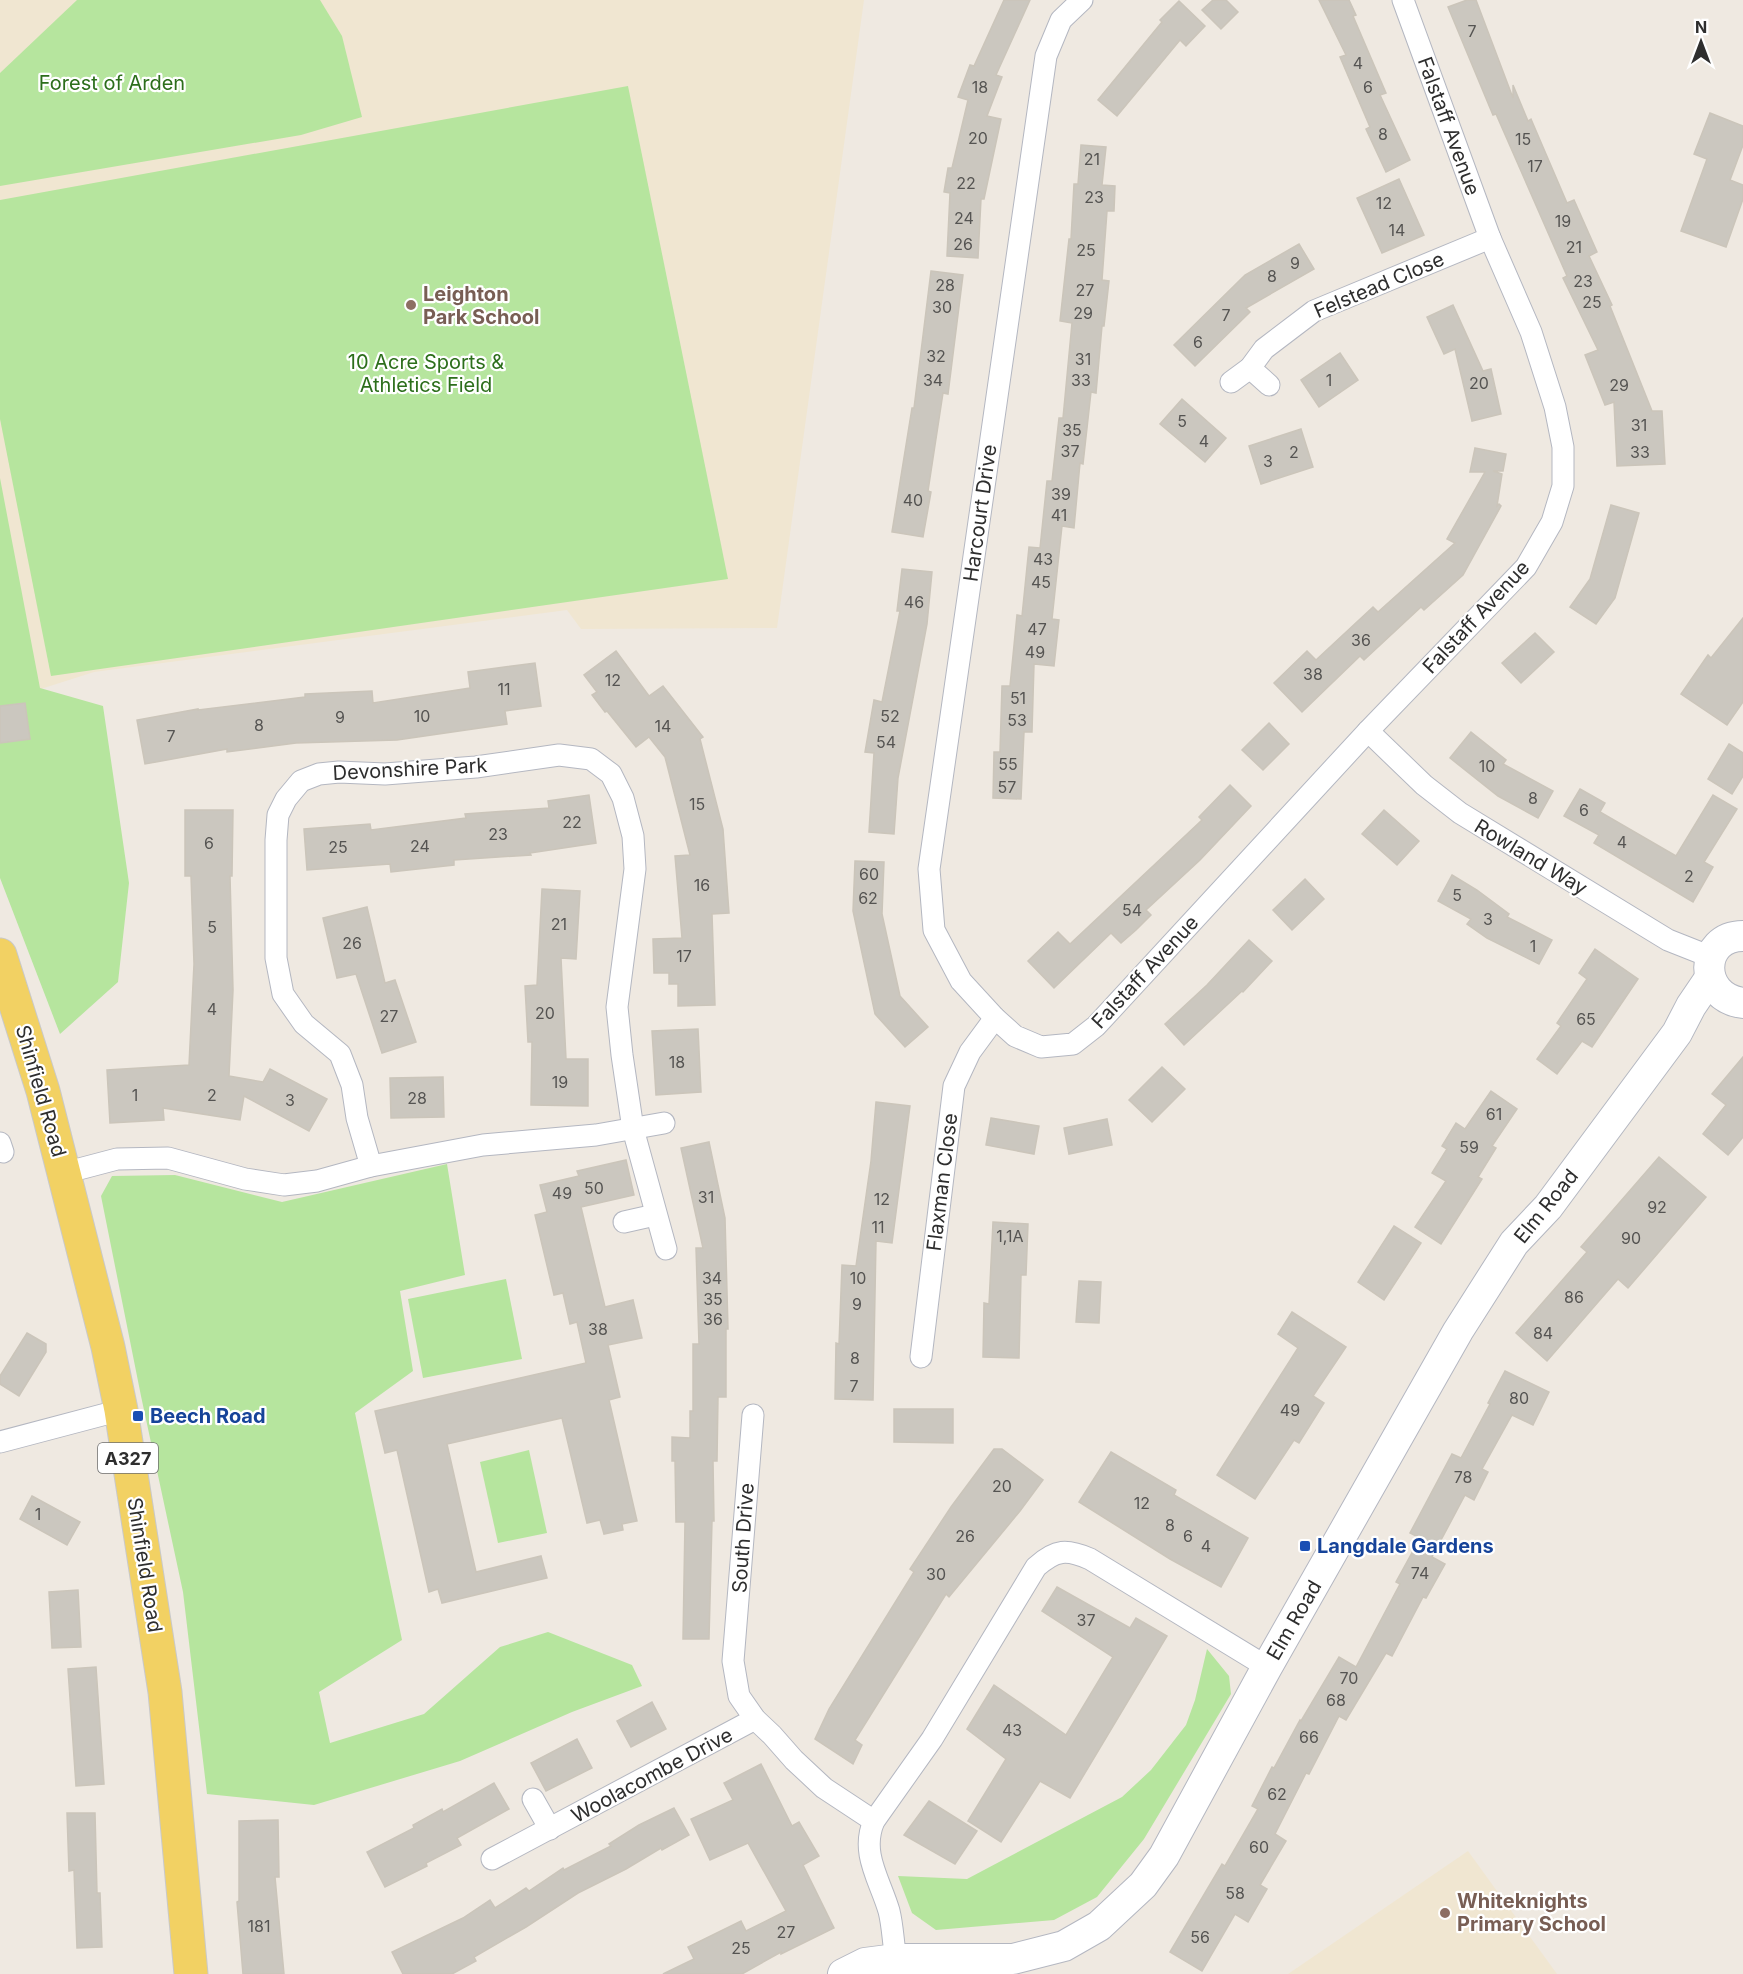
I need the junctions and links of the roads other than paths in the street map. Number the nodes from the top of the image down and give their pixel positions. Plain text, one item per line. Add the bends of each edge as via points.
1 (1082, 0) edge
2 (1403, 0) edge
3 (1490, 238) junction
4 (1250, 368) junction
5 (1231, 382) dead end
6 (1269, 385) dead end
7 (1368, 731) junction
8 (1741, 933) edge
9 (1710, 967) junction
10 (3, 973) edge
11 (1738, 1002) edge
12 (995, 1018) junction
13 (1677, 1033) junction
14 (664, 1123) dead end
15 (633, 1129) junction
16 (371, 1166) junction
17 (64, 1173) junction
18 (655, 1215) junction
19 (624, 1222) dead end
20 (666, 1249) dead end
21 (921, 1357) dead end
22 (121, 1410) junction
23 (753, 1415) dead end
24 (0, 1442) edge
25 (733, 1661) joint
26 (1267, 1666) junction
27 (754, 1719) junction
28 (533, 1799) dead end
29 (874, 1821) junction
30 (550, 1829) junction
31 (492, 1859) dead end
32 (896, 1959) junction
33 (191, 1974) edge
34 (843, 1974) edge

1 - 12 street, Harcourt Drive via 1061,20 1046,56 929,869 934,930 961,981
2 - 3 street, Falstaff Avenue
3 - 4 street, Felstead Close via 1314,311 1264,350
3 - 7 street, Falstaff Avenue via 1531,332 1555,407 1563,447 1563,486 1552,522 1526,567
4 - 5 street, Felstead Close
4 - 6 street
7 - 9 street, Rowland Way via 1424,785 1460,813
7 - 12 street, Falstaff Avenue via 1096,1026 1073,1044 1041,1047 1015,1036
8 - 9 main road, Elm Road via 1714,950
9 - 11 main road via 1714,989
9 - 13 main road, Elm Road
10 - 17 main road, Shinfield Road / A327 via 43,1091
11 - 13 main road, Elm Road
12 - 21 street, Flaxman Close via 970,1052 954,1086
13 - 26 main road, Elm Road via 1548,1207 1515,1243 1458,1330
14 - 15 street
15 - 16 street via 483,1145
15 - 16 street, Devonshire Park via 617,1007 635,869 633,836 623,798 611,774 591,759 558,755 465,768 319,774 301,782 278,815 276,958 283,994 304,1024 340,1054 352,1085
15 - 18 street, Devonshire Park
16 - 17 street via 317,1181 284,1185 168,1158 117,1159
17 - 22 main road, Shinfield Road / A327
18 - 19 street
18 - 20 street, Devonshire Park
22 - 24 street
22 - 33 main road, Shinfield Road / A327 via 165,1692
23 - 25 street, South Drive
25 - 27 street, Woolacombe Drive via 740,1696
26 - 29 street via 1090,1559 1075,1552 1059,1551 1036,1567 932,1739
26 - 32 main road, Elm Road via 1164,1856 1143,1885 1099,1926 1064,1946 1013,1959
27 - 29 street, Woolacombe Drive via 824,1788
27 - 30 street, Woolacombe Drive
28 - 30 street, Woolacombe Drive
29 - 32 street via 868,1846 890,1915
30 - 31 street, Woolacombe Drive
32 - 34 main road, Elm Road via 865,1963

